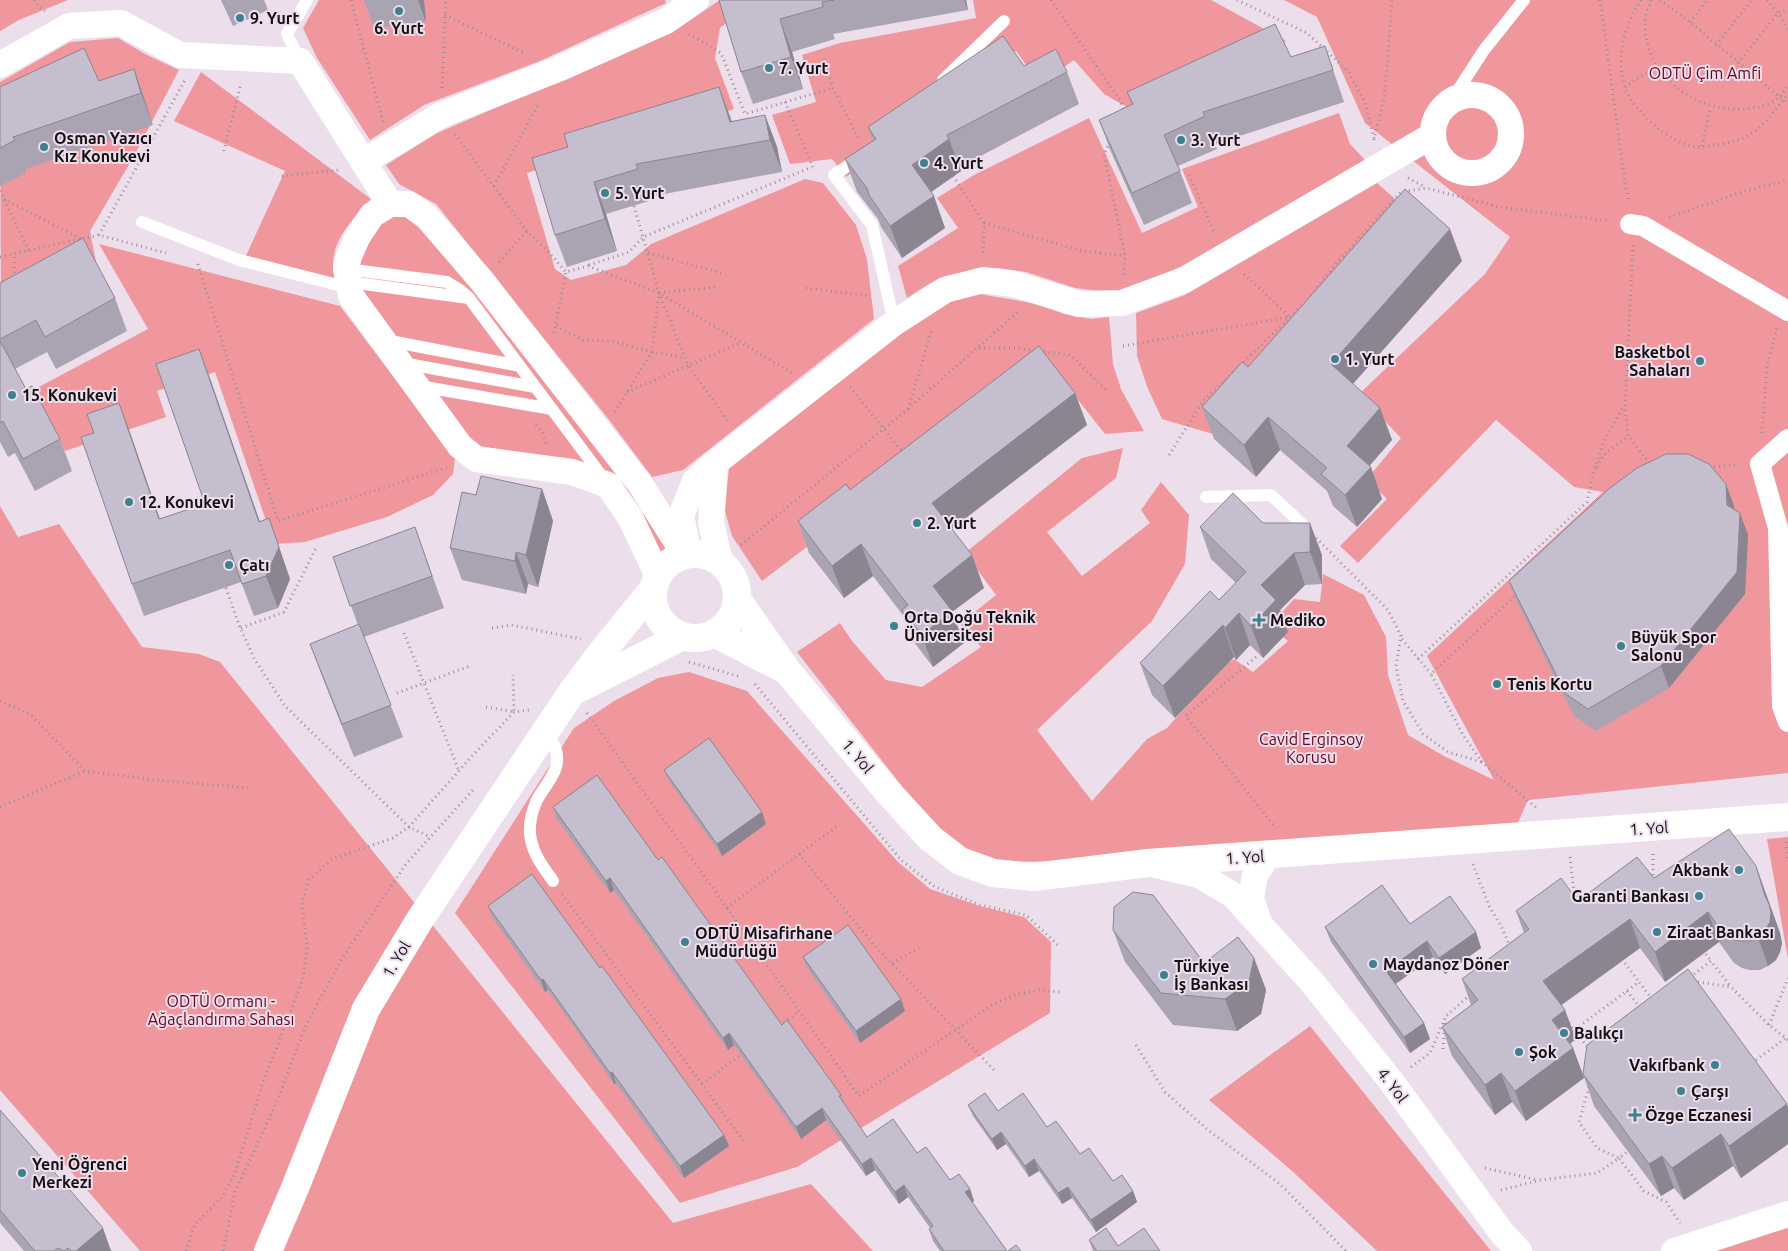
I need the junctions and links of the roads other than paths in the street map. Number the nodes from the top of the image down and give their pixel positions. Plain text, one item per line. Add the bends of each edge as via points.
1 (308, 0) edge
2 (696, 0) edge
3 (1524, 0) edge
4 (1004, 21) dead end
5 (300, 61) junction
6 (0, 65) edge
7 (935, 87) edge
8 (1452, 101) junction
9 (1433, 135) junction
10 (869, 150) edge
11 (365, 165) junction
12 (390, 204) junction
13 (142, 222) dead end
14 (1635, 225) road end
15 (348, 280) junction
16 (475, 290) junction
17 (1786, 309) edge
18 (891, 310) junction
19 (383, 339) junction
20 (400, 363) junction
21 (520, 366) junction
22 (540, 376) junction
23 (417, 386) junction
24 (552, 409) junction
25 (1788, 439) edge
26 (715, 463) junction
27 (608, 485) junction
28 (1206, 498) dead end
29 (1305, 527) edge
30 (687, 554) junction
31 (720, 562) junction
32 (656, 582) junction
33 (737, 599) junction
34 (714, 633) junction
35 (683, 636) junction
36 (788, 672) junction
37 (572, 692) junction
38 (1788, 722) edge
39 (545, 732) junction
40 (1788, 818) edge
41 (1268, 855) junction
42 (1148, 863) junction
43 (553, 881) road end
44 (1260, 925) junction
45 (1788, 1214) edge
46 (1684, 1248) edge
47 (268, 1251) edge
48 (1519, 1251) edge

1 - 5 lane via 287,34
2 - 11 street via 666,20 558,69 441,115
3 - 8 lane via 1484,50
4 - 7 lane
5 - 6 street via 180,55 121,23 69,26
5 - 11 street
8 - 9 street via 1441,110
8 - 9 street via 1464,96 1478,96 1502,108 1512,132 1505,156 1486,171 1462,172 1441,159
9 - 18 street via 1184,280 1122,303 1080,304 1014,284 983,280
10 - 18 lane via 834,175 872,225
11 - 12 street
12 - 15 street via 372,215 358,236 348,256
12 - 16 street via 409,204 427,217
13 - 15 lane via 239,260
14 - 17 street
15 - 16 lane via 447,282 460,290
15 - 19 street via 351,296
16 - 21 lane
16 - 22 street
18 - 26 street via 836,368
19 - 20 street
19 - 21 lane
20 - 22 lane
20 - 23 street
21 - 22 lane
22 - 24 lane
22 - 30 street via 601,436 640,484
23 - 24 lane
23 - 27 street via 460,446 476,459 572,472
24 - 27 lane
25 - 38 street via 1760,464 1778,528 1782,706
26 - 30 street via 696,481 681,516
26 - 31 street via 710,522
27 - 32 street via 630,517
28 - 29 lane via 1272,496
30 - 31 street via 708,556
30 - 32 street via 664,567
31 - 33 street via 735,585
32 - 35 street via 653,600 656,612 663,623
32 - 37 street, 1. Yol
33 - 34 street via 726,624
33 - 36 street, 1. Yol
34 - 35 street via 699,637
34 - 36 street
35 - 37 street
36 - 42 street, 1. Yol via 930,838 960,860 993,873 1034,877
37 - 39 street, 1. Yol
39 - 43 lane via 554,746 557,763 552,780 536,801 530,820 531,840 537,858
39 - 47 street, 1. Yol via 419,921 366,1009
40 - 41 street, 1. Yol
41 - 42 street, 1. Yol
41 - 44 street, 4. Yol via 1255,875 1251,899
42 - 44 street, 4. Yol via 1199,875 1234,895
44 - 48 street, 4. Yol via 1311,981
45 - 46 street

